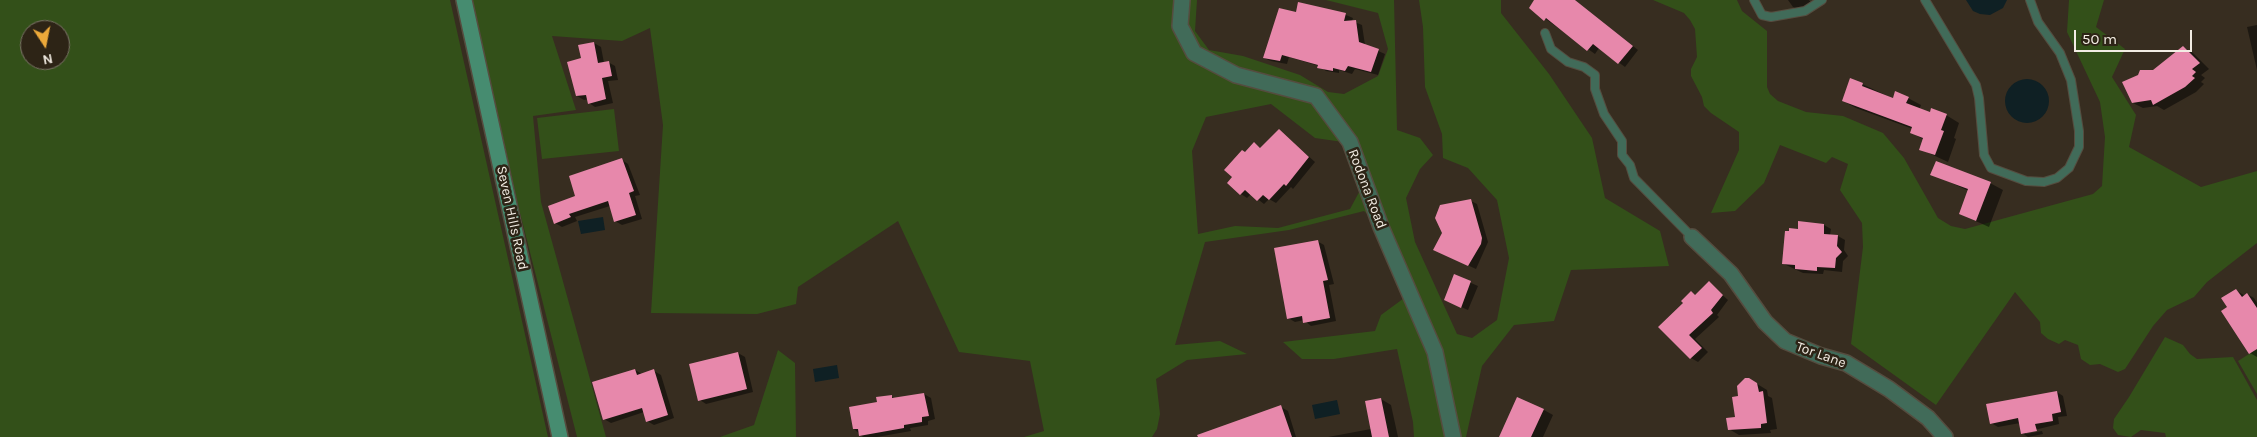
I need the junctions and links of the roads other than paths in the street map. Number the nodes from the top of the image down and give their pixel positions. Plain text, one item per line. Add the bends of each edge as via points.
1 (464, 0) edge
2 (1182, 0) edge
3 (1754, 0) edge
4 (1822, 0) edge
5 (1925, 0) edge
6 (2030, 0) edge
7 (1545, 33) dead end
8 (1692, 237) joint
9 (560, 437) edge
10 (1453, 437) edge
11 (1945, 437) edge

1 - 9 main road, Seven Hills Road
2 - 10 street, Rodona Road via 1180,26 1194,53 1236,75 1316,96 1350,142 1374,210 1435,352
3 - 4 lane via 1762,15 1771,17 1806,11
5 - 6 lane via 1976,85 1984,155 1990,168 2026,182 2044,182 2057,178 2070,168 2080,147 2079,131 2071,80 2060,53 2038,22
7 - 8 lane via 1551,49 1568,62 1595,75 1595,89 1604,114 1622,142 1622,155 1634,178
8 - 11 street, Tor Lane via 1731,274 1765,322 1785,341 1846,363 1928,418

